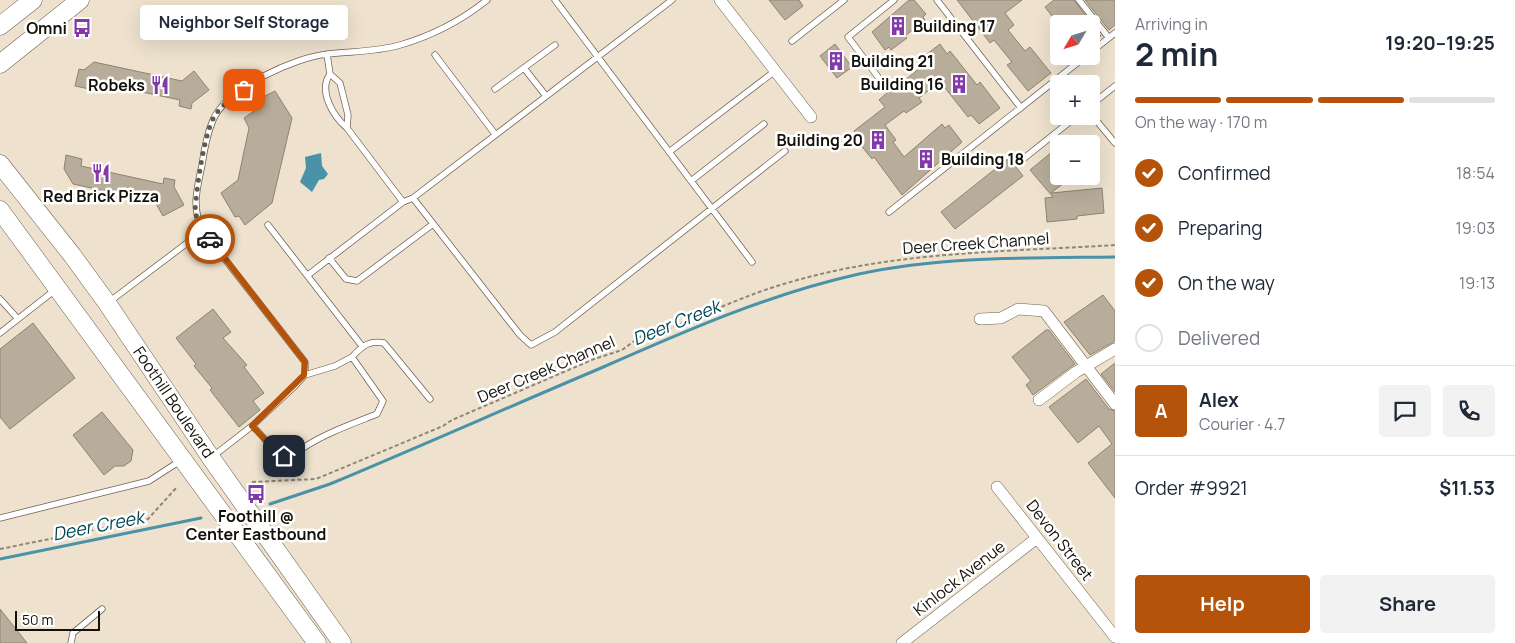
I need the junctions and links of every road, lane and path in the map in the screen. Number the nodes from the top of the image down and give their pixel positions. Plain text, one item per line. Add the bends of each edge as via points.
1 (33, 0) edge
2 (80, 0) edge
3 (487, 0) edge
4 (555, 0) edge
5 (672, 0) edge
6 (720, 0) edge
7 (844, 0) edge
8 (894, 0) edge
9 (937, 0) edge
10 (1078, 0) edge
11 (0, 26) edge
12 (1115, 33) edge
13 (1109, 38) junction
14 (792, 41) dead end
15 (555, 45) dead end
16 (1100, 45) edge
17 (327, 54) junction
18 (435, 55) dead end
19 (597, 58) junction
20 (0, 64) edge
21 (1075, 65) edge
22 (524, 68) junction
23 (775, 71) junction
24 (330, 74) junction
25 (878, 77) dead end
26 (1115, 86) edge
27 (495, 89) dead end
28 (342, 96) junction
29 (546, 96) junction
30 (1100, 98) edge
31 (329, 101) junction
32 (1021, 108) junction
33 (811, 117) dead end
34 (764, 124) dead end
35 (1066, 125) edge
36 (1100, 125) edge
37 (347, 128) junction
38 (495, 134) junction
39 (1115, 143) edge
40 (785, 151) dead end
41 (669, 152) junction
42 (1018, 163) dead end
43 (0, 164) edge
44 (691, 181) junction
45 (413, 198) junction
46 (403, 202) junction
47 (712, 209) junction
48 (0, 210) edge
49 (889, 212) dead end
50 (433, 224) junction
51 (268, 225) dead end
52 (204, 231) junction
53 (1115, 245) edge
54 (329, 258) junction
55 (752, 262) dead end
56 (308, 276) junction
57 (59, 287) junction
58 (0, 299) edge
59 (108, 303) junction
60 (18, 319) junction
61 (980, 319) dead end
62 (0, 333) edge
63 (362, 346) junction
64 (1115, 349) edge
65 (352, 357) junction
66 (1086, 367) junction
67 (304, 375) junction
68 (430, 399) dead end
69 (1039, 400) dead end
70 (1115, 404) edge
71 (252, 426) junction
72 (211, 458) junction
73 (183, 459) junction
74 (252, 482) dead end
75 (177, 487) dead end
76 (997, 487) dead end
77 (0, 518) edge
78 (1037, 538) junction
79 (0, 550) edge
80 (102, 609) dead end
81 (1115, 637) edge
82 (71, 643) edge
83 (317, 643) edge
84 (342, 643) edge
85 (902, 643) edge

1 - 11 main road
2 - 20 main road
3 - 17 lane via 436,31 400,45
4 - 19 lane
5 - 19 lane
6 - 23 street
7 - 14 lane
8 - 25 lane via 848,37
9 - 32 lane
10 - 13 lane
12 - 13 lane
13 - 16 lane
15 - 22 lane
17 - 24 lane
17 - 52 lane via 289,63 270,72 231,99 213,119 196,203 197,218
18 - 38 lane
19 - 29 lane
19 - 41 lane
21 - 32 lane
22 - 27 lane
22 - 29 lane
23 - 33 street
23 - 41 lane
24 - 28 lane via 340,83
24 - 31 lane via 325,81
26 - 30 lane
28 - 31 lane
28 - 37 lane via 348,116
29 - 38 lane
31 - 37 lane via 338,120
32 - 49 lane
34 - 44 lane
35 - 42 lane
36 - 39 lane
37 - 46 lane
38 - 45 lane
40 - 47 lane
41 - 44 lane
43 - 59 main road, Foothill Boulevard
44 - 47 lane
45 - 46 lane
45 - 50 lane
46 - 54 lane
47 - 50 lane via 555,332 531,345
47 - 55 lane
48 - 57 main road, Foothill Boulevard
50 - 54 lane via 357,281 346,279
51 - 56 lane
52 - 59 lane
52 - 67 lane via 305,362
53 - 74 path, Deer Creek Channel via 923,255 786,283 663,332 648,331 622,350 594,359 316,479
54 - 56 lane
56 - 63 lane
57 - 60 lane
57 - 73 main road, Foothill Boulevard
58 - 60 lane
59 - 72 main road, Foothill Boulevard
60 - 62 lane
61 - 66 street via 1001,318 1018,309 1044,311
63 - 65 lane
63 - 68 lane via 374,341 384,343
64 - 66 street
65 - 67 lane via 336,366
65 - 71 lane via 383,401 377,414 284,456 276,452
66 - 69 street
66 - 70 street
67 - 71 lane
71 - 72 lane
72 - 84 main road, Foothill Boulevard
73 - 77 lane via 149,481
73 - 83 main road, Foothill Boulevard
75 - 79 path via 148,520
76 - 78 street, Devon Street
78 - 81 street, Devon Street
78 - 85 street, Kinlock Avenue
80 - 82 lane via 73,633

